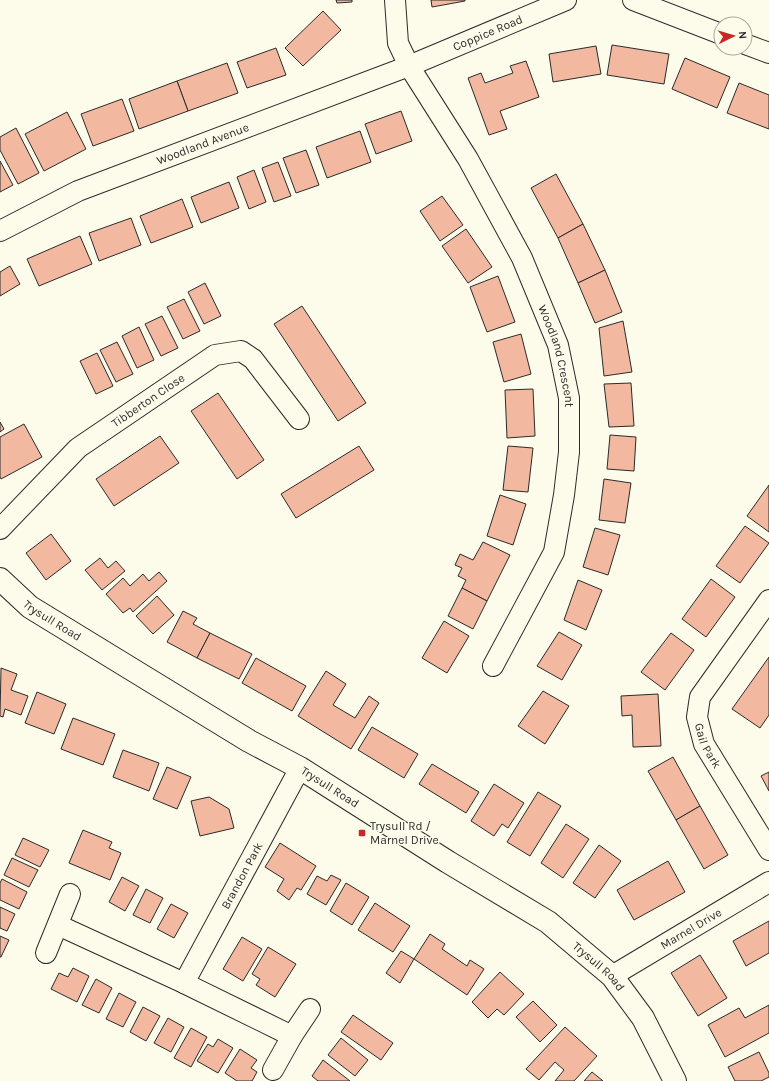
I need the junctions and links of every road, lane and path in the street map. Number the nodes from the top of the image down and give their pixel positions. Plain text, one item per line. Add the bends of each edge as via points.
1 (395, 0) edge
2 (566, 0) edge
3 (633, 0) edge
4 (713, 31) edge
5 (753, 47) edge
6 (769, 53) edge
7 (409, 66) junction
8 (0, 231) edge
9 (299, 420) dead end
10 (0, 529) edge
11 (0, 579) edge
12 (769, 600) edge
13 (494, 666) dead end
14 (300, 768) junction
15 (769, 850) edge
16 (769, 882) edge
17 (70, 894) dead end
18 (58, 925) junction
19 (46, 953) dead end
20 (612, 976) junction
21 (184, 983) junction
22 (310, 1009) dead end
23 (292, 1036) junction
24 (273, 1070) dead end
25 (675, 1081) edge

1 - 7 street, Woodland Crescent via 398,44
2 - 7 street, Coppice Road
3 - 4 street
5 - 6 street
7 - 8 street, Woodland Avenue via 78,191
7 - 13 street, Woodland Crescent via 468,159 522,258 558,345 569,398 569,452 554,552
9 - 10 street, Tibberton Close via 253,359 241,351 215,355 78,448
11 - 14 street, Trysull Road via 30,607 249,741
12 - 15 street, Gail Park via 700,697 697,718 704,744
14 - 20 street, Trysull Road via 548,922
14 - 21 street, Brandon Park
16 - 20 street, Marnel Drive
17 - 18 street
18 - 19 street
18 - 21 street
20 - 25 street, Trysull Road via 643,1018
21 - 23 street
22 - 23 street
23 - 24 street

